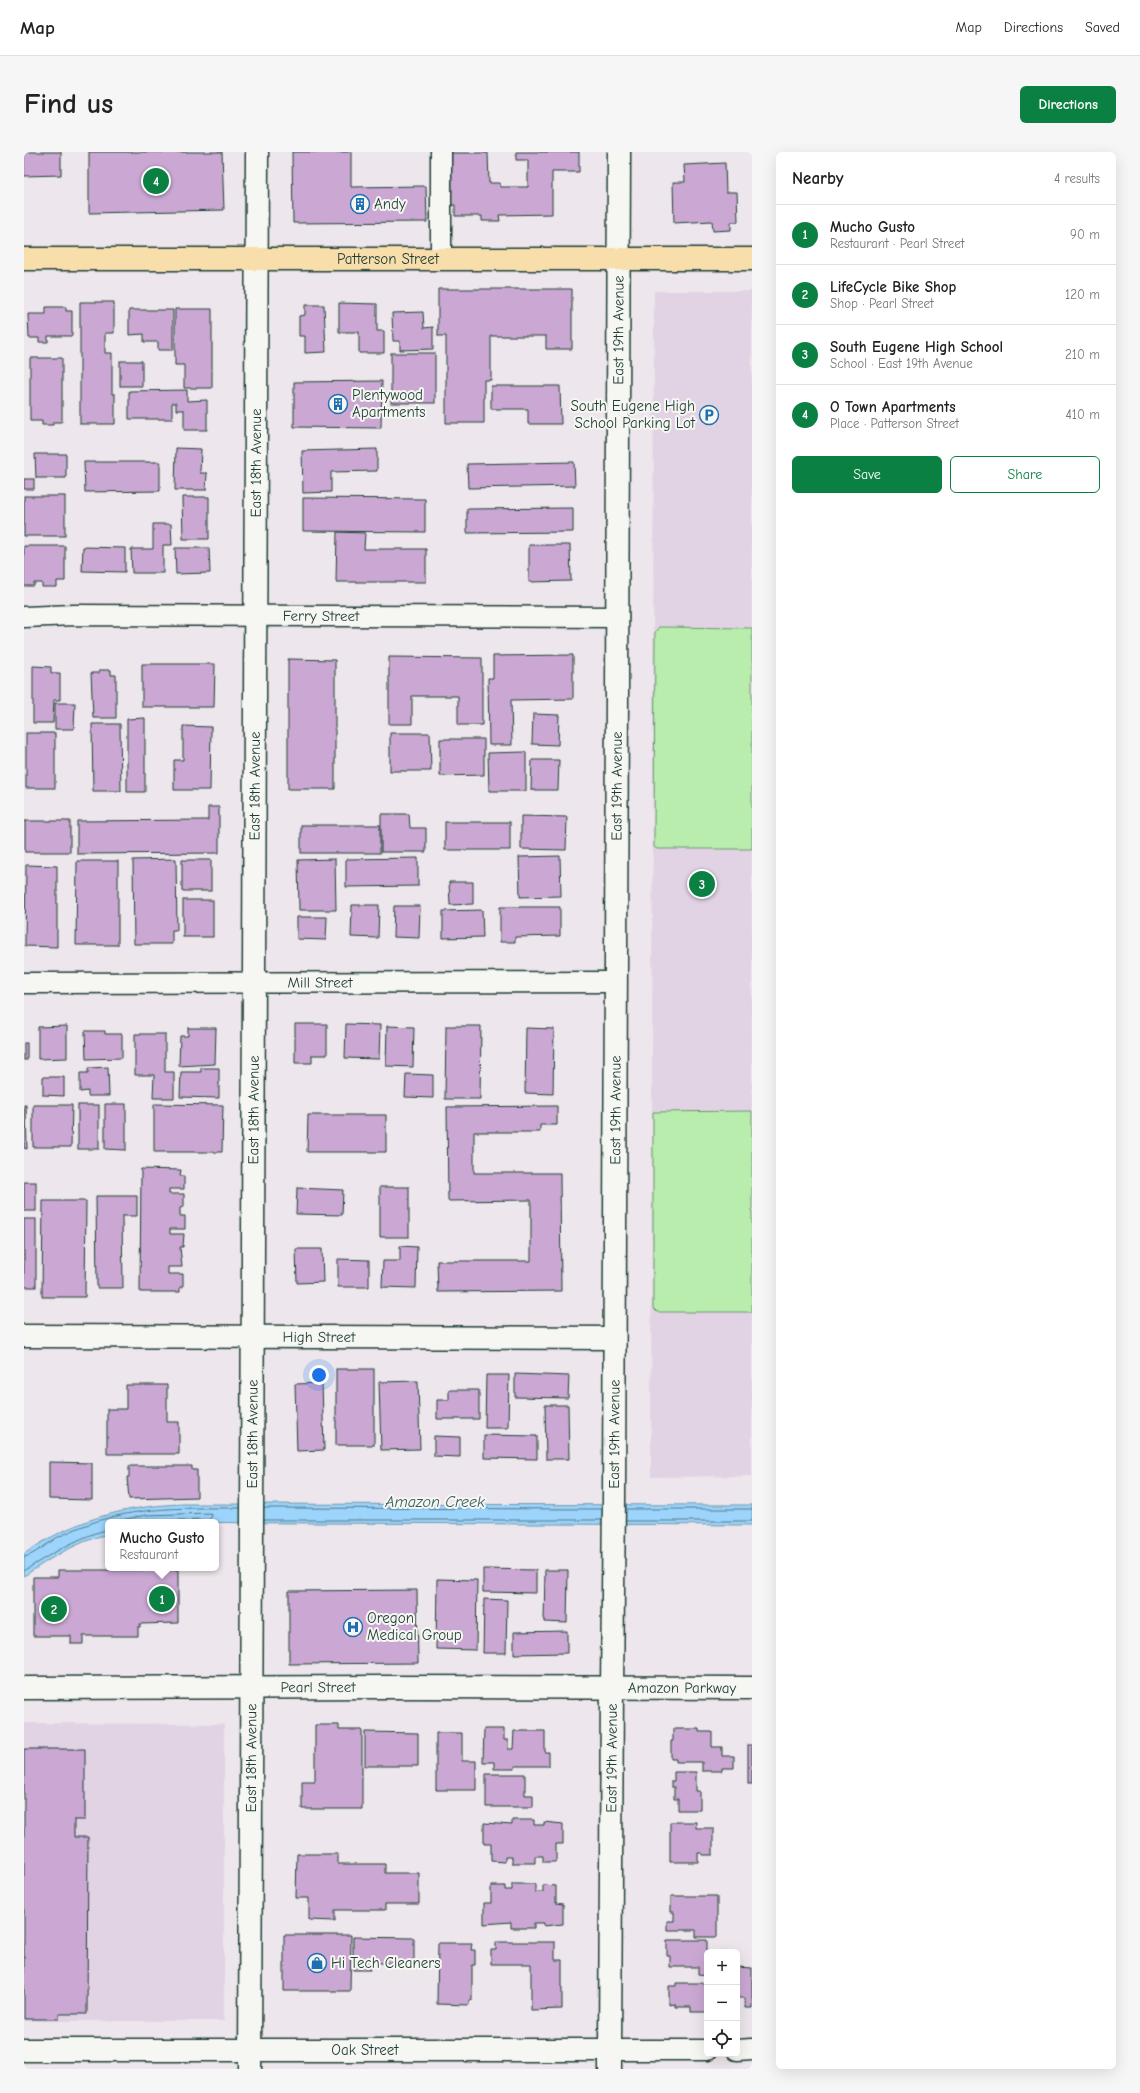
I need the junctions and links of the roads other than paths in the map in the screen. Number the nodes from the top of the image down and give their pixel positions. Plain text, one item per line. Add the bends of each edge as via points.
1 (257, 152) edge
2 (441, 152) edge
3 (619, 152) edge
4 (441, 258) junction
5 (619, 258) junction
6 (24, 259) edge
7 (257, 259) junction
8 (752, 259) edge
9 (254, 616) junction
10 (24, 617) edge
11 (618, 617) junction
12 (255, 982) junction
13 (616, 982) junction
14 (24, 983) edge
15 (24, 1336) edge
16 (254, 1337) junction
17 (614, 1338) junction
18 (253, 1687) junction
19 (612, 1687) junction
20 (24, 1688) edge
21 (752, 1688) edge
22 (24, 2050) edge
23 (704, 2050) edge
24 (740, 2050) edge
25 (752, 2050) edge
26 (610, 2059) edge
27 (250, 2060) edge

1 - 7 main road, East 18th Avenue
2 - 4 street
3 - 5 main road, East 19th Avenue
4 - 5 main road, Patterson Street
4 - 7 main road, Patterson Street
5 - 8 main road, Patterson Street
5 - 11 main road, East 19th Avenue
6 - 7 main road, Patterson Street
7 - 9 main road, East 18th Avenue
9 - 10 street, Ferry Street
9 - 11 street, Ferry Street
9 - 12 main road, East 18th Avenue
11 - 13 main road, East 19th Avenue
12 - 13 street, Mill Street
12 - 14 street, Mill Street
12 - 16 main road, East 18th Avenue
13 - 17 main road, East 19th Avenue
15 - 16 main road, High Street
16 - 17 main road, High Street
16 - 18 main road, East 18th Avenue
17 - 19 main road, East 19th Avenue
18 - 19 main road, Pearl Street
18 - 20 main road, Pearl Street
18 - 27 main road, East 18th Avenue
19 - 21 main road, Amazon Parkway
19 - 26 main road, East 19th Avenue
22 - 27 main road, Oak Street
23 - 26 street, Oak Street
24 - 25 street
26 - 27 main road, Oak Street

